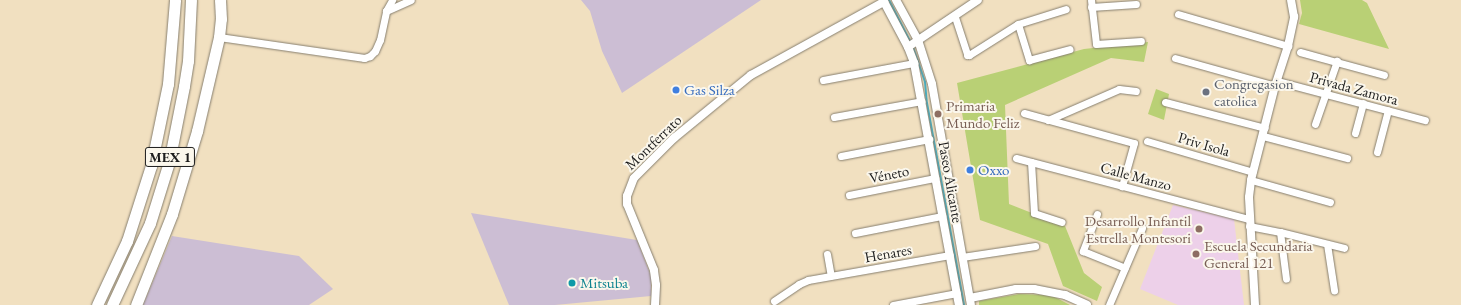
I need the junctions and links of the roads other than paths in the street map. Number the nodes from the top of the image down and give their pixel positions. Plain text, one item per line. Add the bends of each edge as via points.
1 (175, 0) edge
2 (191, 0) edge
3 (220, 0) edge
4 (392, 0) edge
5 (411, 0) edge
6 (896, 0) edge
7 (978, 0) edge
8 (1291, 0) edge
9 (884, 1) edge
10 (1091, 3) edge
11 (1136, 4) dead end
12 (1066, 9) dead end
13 (386, 11) junction
14 (1178, 14) dead end
15 (955, 17) junction
16 (1018, 24) junction
17 (219, 37) junction
18 (918, 40) junction
19 (1141, 41) dead end
20 (908, 46) junction
21 (1288, 46) junction
22 (1070, 49) dead end
23 (1300, 52) dead end
24 (1175, 58) dead end
25 (1337, 62) junction
26 (914, 63) junction
27 (1384, 75) dead end
28 (823, 80) dead end
29 (1276, 83) junction
30 (1136, 91) dead end
31 (1326, 93) junction
32 (922, 101) junction
33 (1165, 102) dead end
34 (1363, 103) junction
35 (1388, 110) junction
36 (1024, 113) dead end
37 (834, 117) dead end
38 (1048, 120) junction
39 (1425, 120) dead end
40 (1315, 124) dead end
41 (1264, 132) junction
42 (1355, 133) dead end
43 (929, 139) junction
44 (1147, 141) dead end
45 (1377, 152) dead end
46 (841, 156) dead end
47 (1016, 158) dead end
48 (1347, 158) dead end
49 (1031, 162) junction
50 (1252, 176) junction
51 (935, 178) junction
52 (1122, 186) junction
53 (849, 195) dead end
54 (1330, 202) dead end
55 (1097, 214) dead end
56 (942, 216) junction
57 (1062, 222) dead end
58 (1249, 222) junction
59 (1142, 228) dead end
60 (1280, 232) junction
61 (855, 233) dead end
62 (1327, 244) junction
63 (1035, 246) dead end
64 (1344, 248) dead end
65 (827, 254) dead end
66 (950, 255) junction
67 (962, 257) junction
68 (1125, 268) junction
69 (831, 276) junction
70 (1286, 280) dead end
71 (1334, 290) dead end
72 (958, 299) edge
73 (774, 301) dead end
74 (970, 301) edge
75 (1076, 303) edge
76 (97, 305) edge
77 (112, 305) edge
78 (136, 305) edge
79 (655, 305) edge
80 (893, 305) edge
81 (1087, 305) edge
82 (1109, 305) edge
83 (1255, 305) edge

1 - 76 highway, MEX 1 via 168,84 151,166 127,241
2 - 77 highway, MEX 1 via 185,80 169,162 150,223
3 - 17 highway via 222,19
4 - 13 street
5 - 13 street
6 - 18 street, Paseo Alicante
7 - 15 street
8 - 21 street via 1294,18
9 - 20 street, Paseo Alicante
9 - 79 street, Montferrato via 751,75 646,164 629,186 626,196 630,213 654,270
10 - 11 street
10 - 19 street via 1096,44
12 - 16 street
13 - 17 street via 375,51 364,58
14 - 21 street
15 - 16 street via 968,55
15 - 18 street
16 - 22 street via 1029,60
17 - 78 highway via 197,131 172,214
18 - 20 street
18 - 67 street, Paseo Alicante via 932,84
20 - 26 street, Paseo Alicante
21 - 29 street
23 - 25 street, Privada Zamora
24 - 29 street, Privada Zamora
25 - 27 street, Privada Zamora
25 - 31 street
26 - 28 street
26 - 32 street, Paseo Alicante
29 - 31 street, Privada Zamora
29 - 41 street
30 - 38 street via 1118,89
31 - 34 street, Privada Zamora
31 - 40 street
32 - 37 street
32 - 43 street, Paseo Alicante
33 - 41 street
34 - 35 street, Privada Zamora
34 - 42 street
35 - 39 street, Privada Zamora
35 - 45 street
36 - 38 street
38 - 52 street via 1134,143
41 - 48 street
41 - 50 street
43 - 46 street
43 - 51 street, Paseo Alicante
44 - 50 street, Priv Isola
47 - 49 street, Calle Manzo
49 - 52 street, Calle Manzo
49 - 57 street via 1034,213
50 - 54 street, Priv Isola
50 - 58 street
51 - 53 street, Véneto
51 - 56 street, Paseo Alicante
52 - 58 street, Calle Manzo
55 - 68 street via 1083,251
56 - 61 street
56 - 66 street, Paseo Alicante
58 - 60 street, Calle Manzo
58 - 83 street
59 - 68 street
60 - 62 street, Calle Manzo
60 - 70 street
62 - 64 street, Calle Manzo
62 - 71 street
63 - 67 street
65 - 69 street
66 - 69 street, Henares
66 - 72 street, Paseo Alicante
67 - 74 street, Paseo Alicante
68 - 82 street
69 - 73 street, Henares via 803,281
72 - 74 street
72 - 80 street
74 - 75 street via 1016,290 1034,289 1058,293
75 - 81 street

